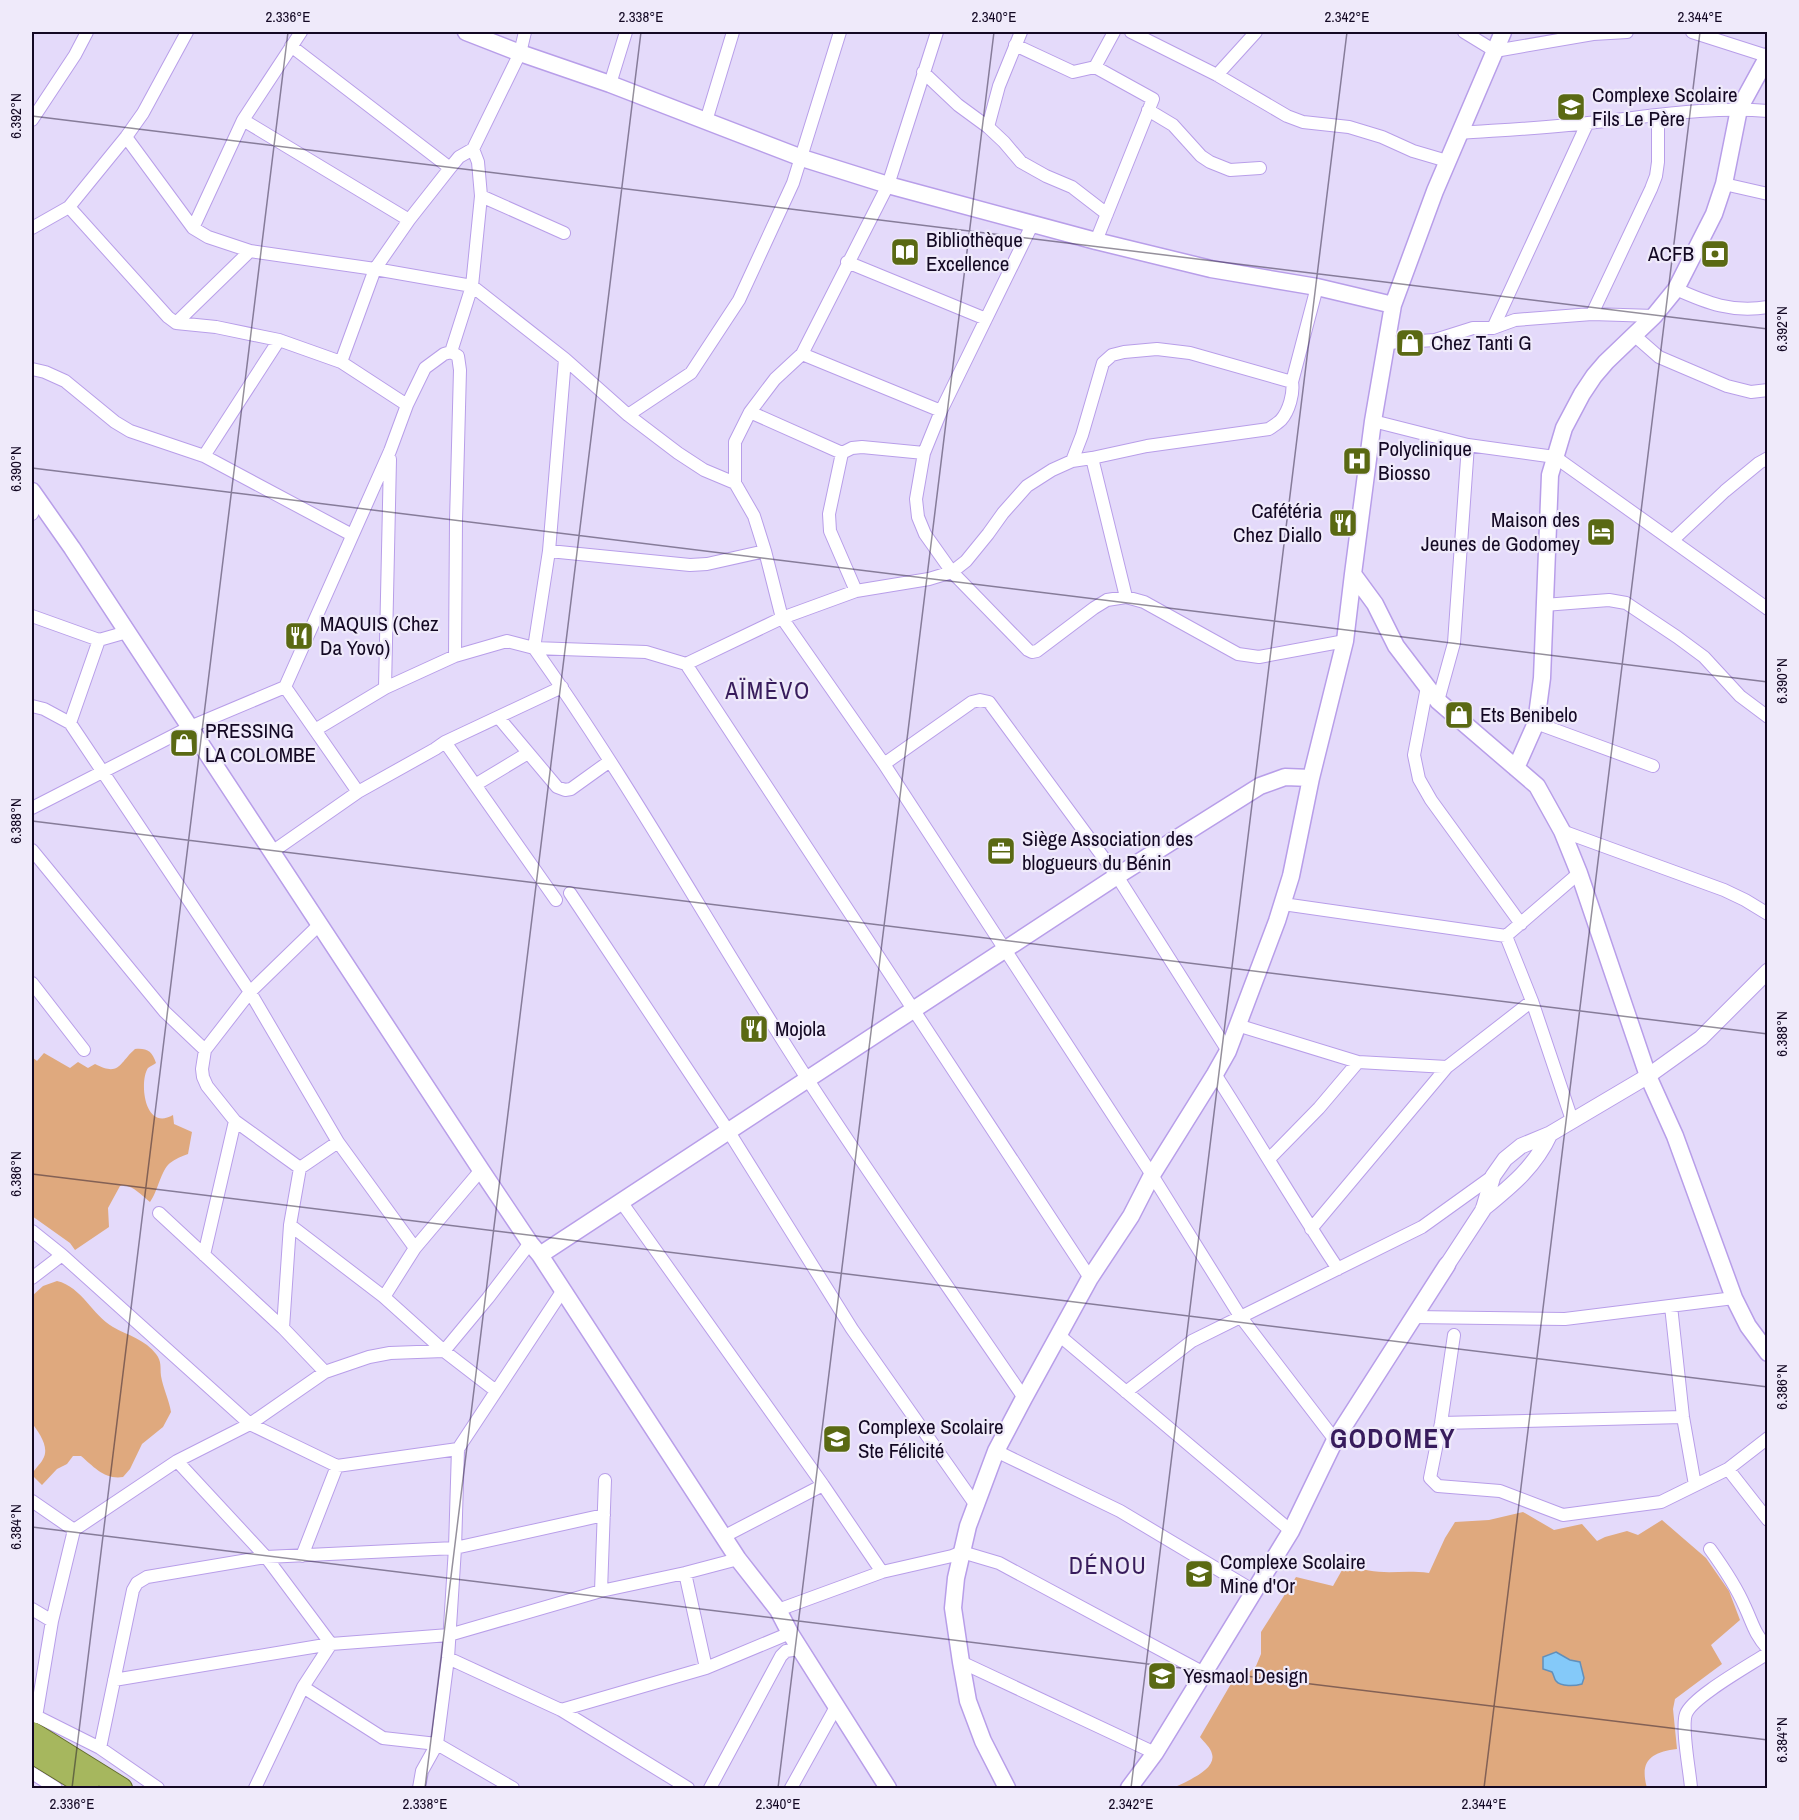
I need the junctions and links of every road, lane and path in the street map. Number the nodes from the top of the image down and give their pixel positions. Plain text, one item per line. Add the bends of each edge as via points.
1 (87, 32) edge
2 (187, 32) edge
3 (301, 32) edge
4 (466, 32) edge
5 (525, 32) edge
6 (626, 32) edge
7 (733, 32) edge
8 (840, 32) edge
9 (937, 32) edge
10 (1021, 32) edge
11 (1114, 32) edge
12 (1131, 32) edge
13 (1256, 32) edge
14 (1464, 32) edge
15 (1503, 32) edge
16 (1627, 32) edge
17 (1692, 32) edge
18 (1594, 33) edge
19 (1015, 45) junction
20 (291, 46) junction
21 (1495, 51) junction
22 (520, 53) junction
23 (1767, 56) edge
24 (1095, 67) junction
25 (923, 72) junction
26 (1217, 75) junction
27 (610, 84) junction
28 (1739, 109) junction
29 (1148, 110) junction
30 (1767, 111) edge
31 (1658, 115) junction
32 (32, 120) edge
33 (243, 120) junction
34 (706, 121) junction
35 (1587, 124) junction
36 (988, 127) junction
37 (1459, 133) junction
38 (126, 137) junction
39 (473, 149) junction
40 (802, 158) junction
41 (1447, 161) junction
42 (450, 168) junction
43 (1260, 168) dead end
44 (1724, 184) junction
45 (888, 185) junction
46 (1767, 194) edge
47 (481, 196) junction
48 (69, 207) junction
49 (1107, 214) junction
50 (409, 220) junction
51 (1033, 223) junction
52 (32, 228) edge
53 (193, 228) junction
54 (564, 233) dead end
55 (1096, 241) junction
56 (250, 251) junction
57 (847, 262) junction
58 (375, 269) junction
59 (472, 286) junction
60 (1317, 287) junction
61 (1676, 290) junction
62 (1393, 305) junction
63 (1767, 307) edge
64 (1592, 314) junction
65 (1654, 316) junction
66 (986, 319) junction
67 (176, 323) junction
68 (1492, 328) junction
69 (1635, 336) junction
70 (279, 340) junction
71 (1387, 343) junction
72 (451, 352) junction
73 (802, 354) junction
74 (565, 359) junction
75 (341, 362) junction
76 (32, 369) edge
77 (1292, 382) junction
78 (1767, 390) edge
79 (407, 405) junction
80 (941, 411) junction
81 (750, 412) junction
82 (628, 414) junction
83 (1374, 421) junction
84 (1468, 445) junction
85 (390, 451) junction
86 (842, 453) junction
87 (924, 453) junction
88 (204, 456) junction
89 (1555, 457) junction
90 (1092, 458) junction
91 (1767, 458) edge
92 (1072, 461) junction
93 (735, 483) junction
94 (34, 502) edge
95 (352, 535) junction
96 (1673, 540) junction
97 (549, 551) junction
98 (765, 551) junction
99 (952, 572) junction
100 (1353, 574) junction
101 (856, 591) junction
102 (1125, 597) junction
103 (1544, 605) junction
104 (1767, 609) edge
105 (32, 616) edge
106 (782, 618) junction
107 (127, 632) junction
108 (99, 640) junction
109 (1345, 641) junction
110 (534, 648) junction
111 (455, 657) junction
112 (686, 664) junction
113 (285, 687) junction
114 (562, 687) junction
115 (1427, 687) junction
116 (385, 688) junction
117 (1438, 700) junction
118 (32, 706) edge
119 (1767, 717) edge
120 (499, 718) junction
121 (70, 723) junction
122 (1536, 723) junction
123 (190, 727) junction
124 (315, 730) junction
125 (445, 742) junction
126 (528, 753) junction
127 (610, 761) junction
128 (884, 764) junction
129 (1653, 766) dead end
130 (1516, 768) junction
131 (103, 772) junction
132 (1311, 778) junction
133 (475, 785) junction
134 (358, 792) junction
135 (32, 808) edge
136 (1562, 831) junction
137 (32, 850) edge
138 (272, 852) junction
139 (1579, 873) junction
140 (1118, 876) junction
141 (570, 893) dead end
142 (556, 900) dead end
143 (1283, 904) junction
144 (1767, 914) edge
145 (320, 924) junction
146 (1521, 924) junction
147 (1506, 936) junction
148 (1005, 951) junction
149 (1767, 971) edge
150 (32, 983) edge
151 (250, 992) junction
152 (1532, 1001) junction
153 (914, 1010) junction
154 (1237, 1025) junction
155 (84, 1050) dead end
156 (205, 1050) junction
157 (1228, 1050) junction
158 (1358, 1062) junction
159 (1447, 1067) junction
160 (1215, 1074) junction
161 (1648, 1076) junction
162 (808, 1080) junction
163 (1572, 1120) junction
164 (235, 1121) junction
165 (729, 1132) junction
166 (1550, 1134) junction
167 (338, 1142) junction
168 (1269, 1159) junction
169 (300, 1168) junction
170 (481, 1170) junction
171 (1152, 1175) junction
172 (1493, 1176) junction
173 (622, 1203) junction
174 (1483, 1210) junction
175 (159, 1213) dead end
176 (290, 1225) junction
177 (1311, 1229) junction
178 (32, 1231) edge
179 (415, 1248) junction
180 (535, 1249) junction
181 (62, 1255) junction
182 (204, 1255) junction
183 (1447, 1265) joint
184 (1338, 1269) junction
185 (32, 1278) edge
186 (1090, 1278) junction
187 (563, 1290) junction
188 (384, 1298) junction
189 (1734, 1298) junction
190 (1671, 1306) junction
191 (1240, 1316) junction
192 (1413, 1317) junction
193 (283, 1328) junction
194 (1455, 1335) dead end
195 (1060, 1336) junction
196 (444, 1351) junction
197 (1767, 1353) edge
198 (325, 1372) junction
199 (496, 1392) junction
200 (1126, 1392) junction
201 (1024, 1398) junction
202 (1683, 1418) junction
203 (1442, 1423) junction
204 (250, 1424) junction
205 (1767, 1438) edge
206 (1335, 1440) junction
207 (459, 1449) junction
208 (996, 1451) junction
209 (177, 1461) junction
210 (337, 1466) junction
211 (1728, 1470) junction
212 (605, 1480) dead end
213 (824, 1485) junction
214 (1695, 1485) junction
215 (32, 1501) edge
216 (975, 1504) junction
217 (603, 1515) junction
218 (1767, 1520) edge
219 (75, 1530) junction
220 (1291, 1531) junction
221 (723, 1537) junction
222 (455, 1548) junction
223 (1710, 1549) dead end
224 (962, 1552) junction
225 (302, 1556) junction
226 (266, 1557) junction
227 (738, 1559) junction
228 (882, 1572) junction
229 (685, 1573) junction
230 (1254, 1590) junction
231 (601, 1591) junction
232 (32, 1609) edge
233 (778, 1610) junction
234 (52, 1622) junction
235 (790, 1634) junction
236 (449, 1635) junction
237 (331, 1644) junction
238 (800, 1649) junction
239 (1767, 1649) edge
240 (1767, 1653) edge
241 (448, 1658) junction
242 (961, 1662) junction
243 (706, 1668) junction
244 (1204, 1673) junction
245 (114, 1680) junction
246 (303, 1687) junction
247 (836, 1707) junction
248 (561, 1710) junction
249 (33, 1721) edge
250 (437, 1744) junction
251 (100, 1748) junction
252 (32, 1753) edge
253 (1155, 1753) junction
254 (32, 1773) edge
255 (56, 1788) edge
256 (89, 1788) edge
257 (122, 1788) edge
258 (158, 1788) edge
259 (255, 1788) edge
260 (419, 1788) edge
261 (513, 1788) edge
262 (688, 1788) edge
263 (710, 1788) edge
264 (792, 1788) edge
265 (888, 1788) edge
266 (1007, 1788) edge
267 (1129, 1788) edge
268 (1691, 1788) edge

1 - 32 street
2 - 38 street
3 - 20 street
4 - 22 main road
5 - 22 street
6 - 27 street
7 - 34 street
8 - 40 street
9 - 25 street
10 - 19 street
11 - 24 street
12 - 26 street
13 - 26 street
14 - 21 street
15 - 21 main road
16 - 18 street
17 - 23 street
18 - 21 street
19 - 24 street via 1073,72
19 - 36 street
20 - 33 street
20 - 42 street
21 - 37 main road
22 - 27 main road
22 - 39 street
23 - 28 main road
24 - 29 street via 1153,99
25 - 36 street
25 - 45 street
26 - 41 street via 1303,122 1349,128
27 - 34 main road
28 - 30 street
28 - 31 street
28 - 44 main road
29 - 43 street via 1173,125 1210,162 1230,170
29 - 49 street
31 - 35 street
31 - 64 street via 1652,189
33 - 50 street
33 - 53 street
34 - 40 main road
35 - 37 street
35 - 68 street
36 - 49 street via 1021,162 1072,188
37 - 41 main road
38 - 48 street
38 - 53 street
39 - 42 street
39 - 47 street
40 - 45 main road
40 - 82 street via 739,300 691,373
41 - 62 main road
42 - 50 street
44 - 46 street
44 - 61 main road via 1714,214
45 - 51 main road
45 - 57 street
47 - 54 street
47 - 59 street
48 - 52 street
48 - 67 street
49 - 55 street
50 - 58 street
51 - 55 main road
51 - 66 street
53 - 56 street
55 - 60 main road
56 - 58 street
56 - 67 street
57 - 66 street
57 - 73 street
58 - 59 street
58 - 75 street
59 - 72 street
59 - 74 street
60 - 62 main road
60 - 77 street
61 - 63 street via 1710,304
61 - 65 main road
62 - 71 main road
64 - 65 street
64 - 68 street via 1515,320
65 - 69 main road
66 - 80 street
67 - 70 street
68 - 71 street
69 - 78 street via 1659,357 1727,386 1751,392
69 - 89 main road via 1606,362 1582,394 1564,428
70 - 75 street
70 - 88 street
71 - 83 main road
72 - 79 street via 425,368
72 - 111 street via 458,356 460,370
73 - 80 street
73 - 81 street via 775,379
74 - 82 street
74 - 97 street
75 - 79 street
76 - 88 street via 65,381 130,431
77 - 90 street via 1286,412 1269,429
77 - 92 street via 1190,353 1157,349 1112,355 1103,363
79 - 85 street
80 - 87 street
81 - 86 street
81 - 93 street via 735,442
82 - 93 street via 704,470
83 - 84 street
83 - 100 main road
84 - 89 street
84 - 117 street via 1454,643
85 - 95 street
85 - 116 street
86 - 87 street via 862,447
86 - 101 street via 829,524
87 - 99 street via 916,500 918,517
88 - 95 street
89 - 96 street
89 - 103 main road via 1549,485
90 - 92 street
90 - 102 street
91 - 96 street
92 - 99 street via 1027,486 966,561
93 - 98 street via 754,516
94 - 107 main road via 72,548
95 - 113 street
96 - 104 street
97 - 98 street via 690,565
97 - 110 street
98 - 106 street
99 - 101 street
99 - 102 street via 1032,652 1107,600
100 - 109 main road
100 - 115 main road via 1375,604 1396,646
101 - 106 street
102 - 109 street via 1144,602 1238,654 1259,657
103 - 119 street via 1609,600 1626,603 1704,657 1740,696
103 - 122 main road
105 - 108 street
106 - 112 street
106 - 128 street
107 - 108 street
107 - 123 main road
108 - 121 street
109 - 132 main road
110 - 111 street via 507,641
110 - 112 street via 646,652
110 - 114 street
111 - 116 street
112 - 153 street
113 - 123 street
113 - 124 street
114 - 120 street
114 - 127 street
115 - 117 main road
115 - 146 street via 1414,755 1419,779
116 - 124 street
117 - 130 main road
118 - 121 street
120 - 125 street
120 - 126 street
121 - 131 street
122 - 129 street
122 - 130 main road
123 - 131 street
123 - 138 main road
124 - 134 street
125 - 133 street
125 - 134 street
126 - 127 street via 557,787 565,790
126 - 133 street
127 - 162 street
128 - 140 street via 972,702 989,702
128 - 148 street
130 - 136 main road via 1537,786
131 - 135 street
131 - 151 street
132 - 140 main road via 1285,777 1260,786
132 - 143 main road
133 - 142 street
134 - 138 street
136 - 139 main road
136 - 144 street via 1724,890
137 - 156 street via 165,1012
138 - 145 main road
139 - 146 street
139 - 161 main road
140 - 148 main road
140 - 157 street
141 - 165 street
143 - 147 street
143 - 154 main road
145 - 151 street
145 - 170 main road
146 - 147 street
147 - 152 street
148 - 153 main road
148 - 171 street
149 - 161 street via 1701,1038
150 - 155 street
151 - 156 street
151 - 167 street
152 - 159 street
152 - 163 street
153 - 162 main road
153 - 186 street
154 - 157 main road
154 - 158 street
156 - 164 street via 203,1077
157 - 160 main road
158 - 159 street
158 - 168 street
159 - 177 street
160 - 168 street
160 - 171 main road
161 - 163 street
161 - 189 main road
162 - 165 main road
162 - 201 street
163 - 166 street
164 - 169 street
164 - 182 street
165 - 173 main road
165 - 216 street via 852,1329
166 - 172 street via 1521,1146
166 - 174 street via 1535,1162
167 - 169 street
167 - 179 street
168 - 177 street
169 - 176 street
170 - 179 street
170 - 180 main road
171 - 186 main road via 1131,1216
171 - 191 street
172 - 174 street
172 - 184 street via 1422,1227
173 - 180 main road
173 - 213 street
174 - 183 street
175 - 182 street
176 - 188 street
176 - 193 street
177 - 184 street
178 - 181 street
179 - 188 street
180 - 187 main road
180 - 196 street
181 - 185 street
181 - 204 street
182 - 193 street
183 - 192 main road
184 - 191 street
186 - 195 main road
187 - 199 street
187 - 221 main road
188 - 196 street
189 - 190 street
189 - 197 main road
190 - 192 street via 1565,1319
190 - 202 street
191 - 200 street via 1192,1341
191 - 206 street
192 - 206 main road
193 - 198 street
194 - 203 street
195 - 200 street
195 - 201 main road
196 - 198 street via 380,1355
196 - 199 street
198 - 204 street
199 - 207 street
200 - 220 street
201 - 208 main road
202 - 203 street
202 - 214 street
203 - 214 street via 1430,1478 1438,1486 1500,1491 1563,1515 1661,1502
204 - 209 street
204 - 210 street
205 - 211 street
206 - 220 main road
207 - 210 street
207 - 222 street
208 - 216 main road
208 - 230 street via 1120,1511
209 - 219 street
209 - 226 street
210 - 225 street
211 - 214 street
211 - 218 street
212 - 217 street
213 - 221 street
213 - 228 street
215 - 219 street
216 - 224 main road
217 - 222 street
217 - 231 street
219 - 234 street
220 - 230 main road
221 - 227 main road
222 - 225 street
222 - 236 street
223 - 239 street
224 - 228 street
224 - 242 main road via 954,1608
224 - 244 street via 999,1563
225 - 226 street
226 - 237 street
226 - 245 street via 147,1577 137,1582
227 - 229 street
227 - 233 main road
228 - 233 street
229 - 231 street
229 - 243 street
230 - 244 main road
231 - 236 street
232 - 234 street
233 - 235 main road
234 - 249 street
235 - 238 main road
235 - 243 street
236 - 237 street
236 - 241 street
237 - 245 street
237 - 246 street
238 - 247 main road
238 - 263 street via 781,1656
240 - 268 street via 1698,1699 1686,1713
241 - 248 street
241 - 250 street
242 - 253 street
242 - 266 main road via 968,1701
243 - 248 street
244 - 253 main road
245 - 251 street
246 - 250 street via 384,1737
246 - 259 street
247 - 264 street
247 - 265 main road
248 - 262 street
249 - 251 street
249 - 257 highway
250 - 260 street via 422,1772
250 - 261 street
251 - 258 street
252 - 256 highway
253 - 267 main road
254 - 255 street

